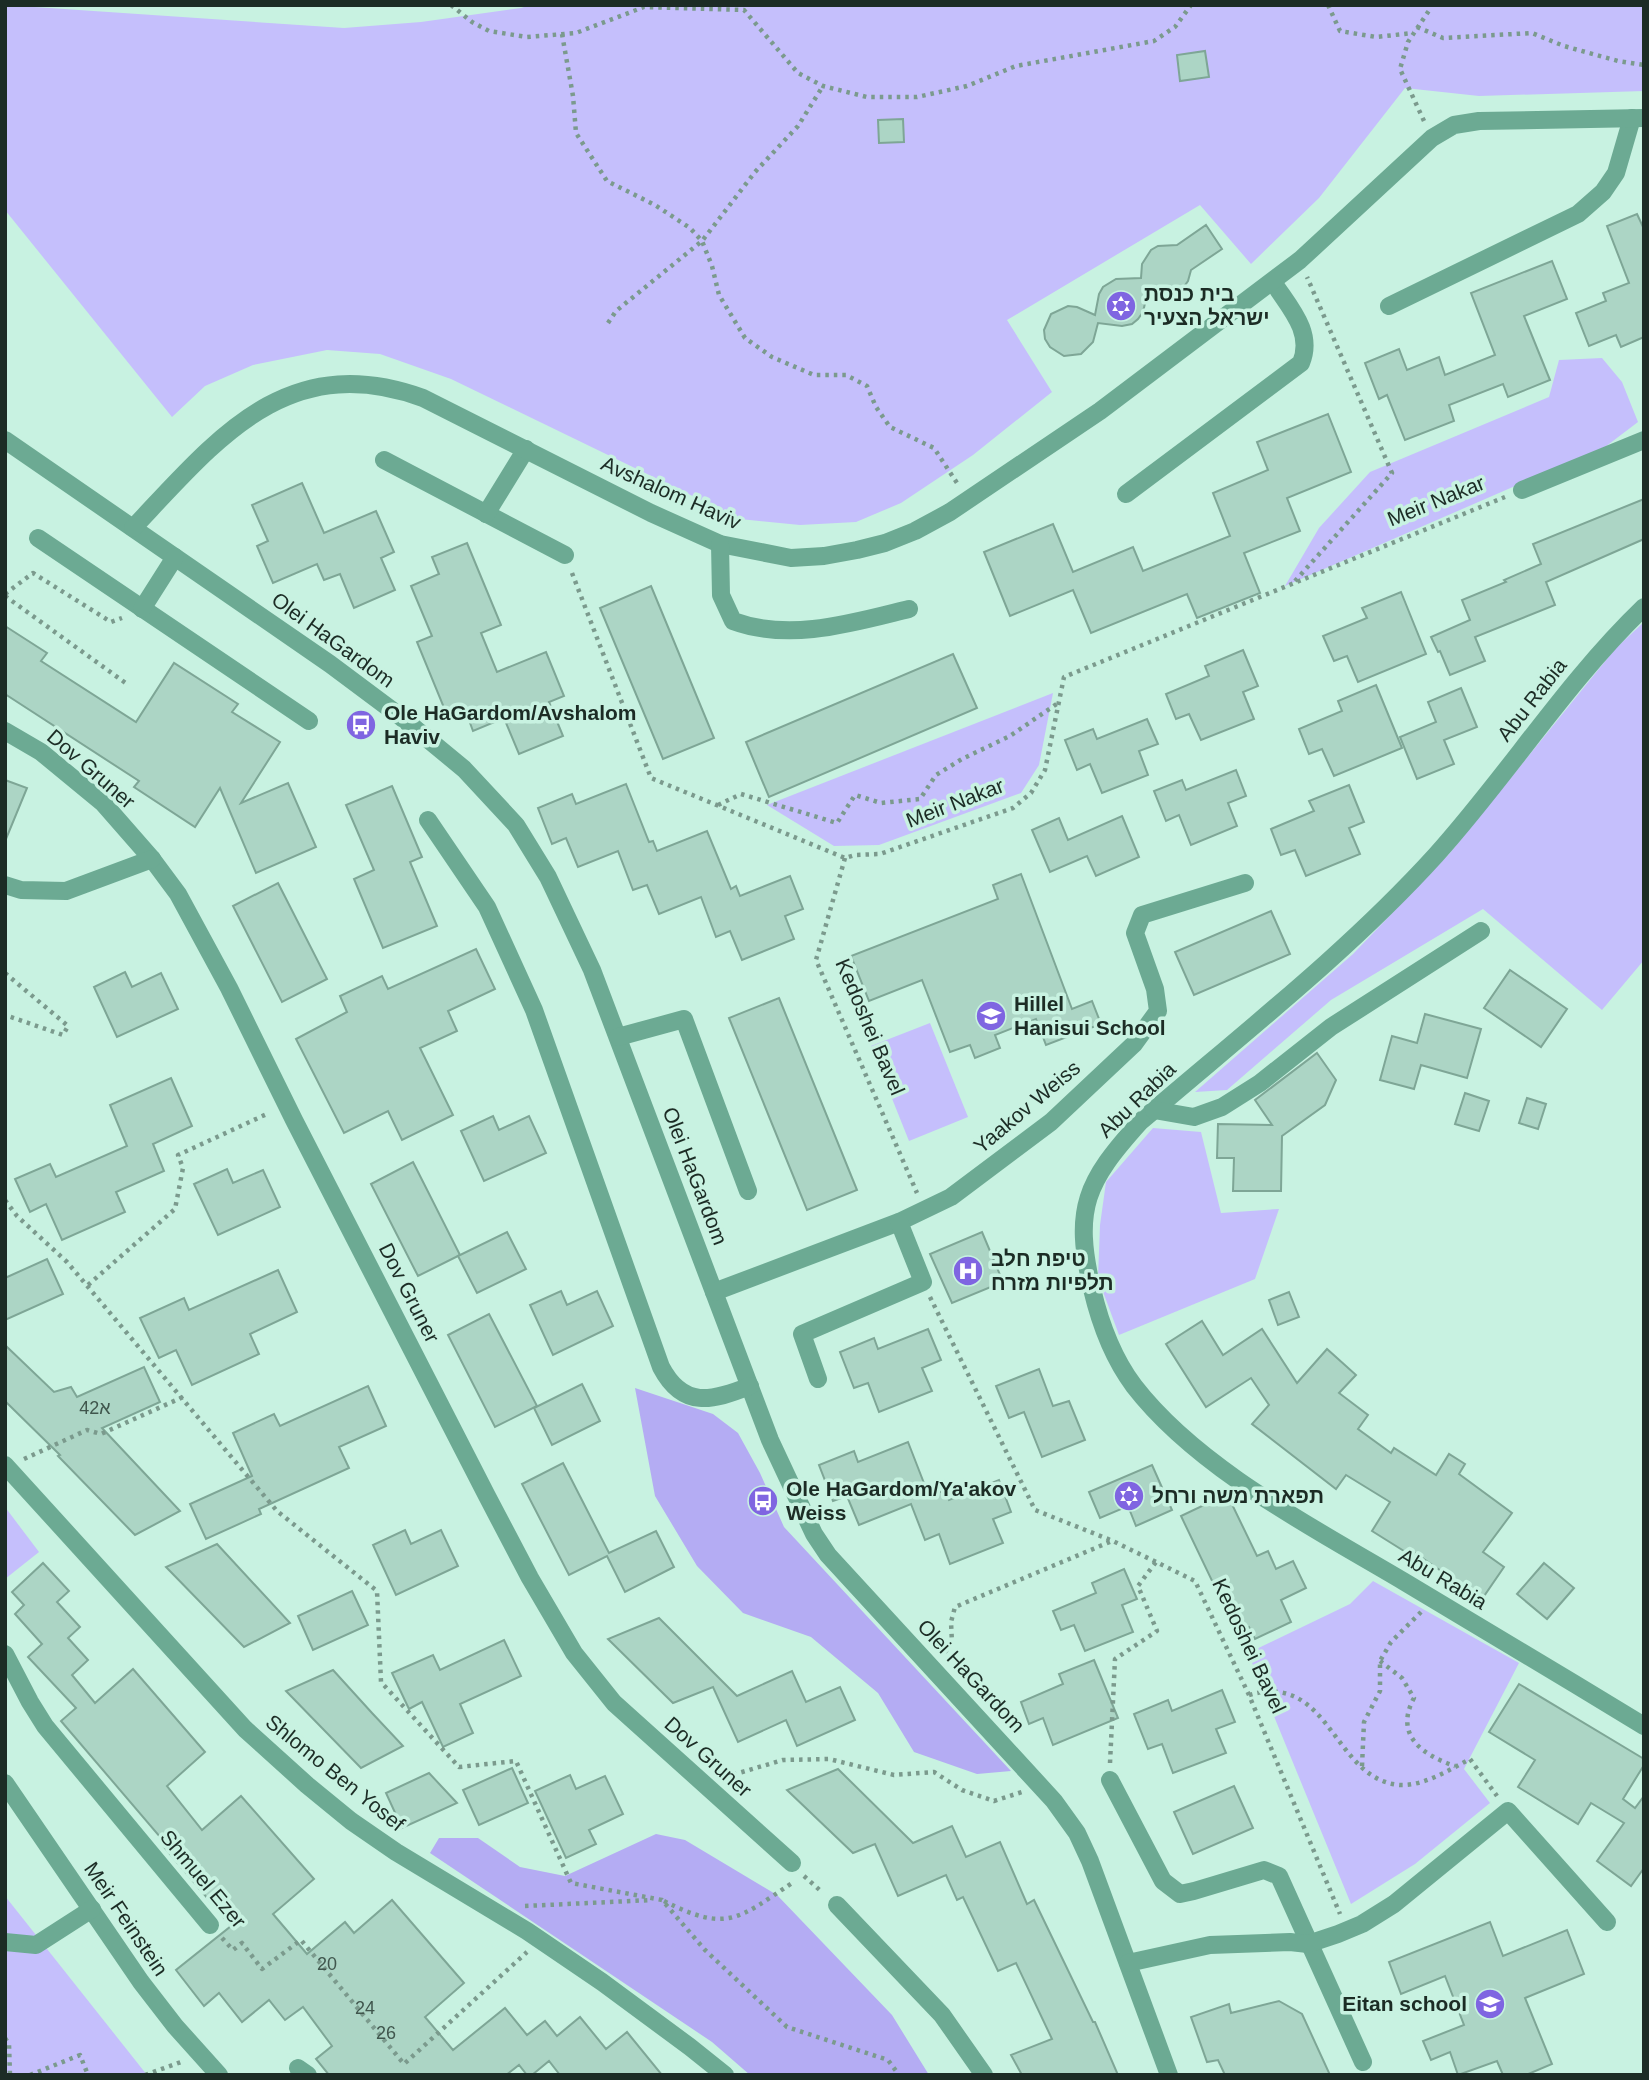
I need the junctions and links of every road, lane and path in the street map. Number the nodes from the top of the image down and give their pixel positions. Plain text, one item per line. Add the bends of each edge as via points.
1 (452, 5) edge
2 (1191, 5) edge
3 (1328, 5) edge
4 (1430, 5) edge
5 (1415, 30) junction
6 (562, 34) junction
7 (1644, 65) edge
8 (823, 86) junction
9 (1638, 118) edge
10 (1432, 138) junction
11 (702, 241) junction
12 (1300, 260) junction
13 (1273, 282) junction
14 (1389, 306) dead end
15 (608, 324) dead end
16 (5, 440) edge
17 (1644, 440) edge
18 (526, 449) junction
19 (384, 460) dead end
20 (1522, 490) joint
21 (1126, 494) dead end
22 (967, 501) junction
23 (486, 513) junction
24 (133, 528) junction
25 (38, 538) dead end
26 (720, 544) junction
27 (565, 555) joint
28 (175, 557) junction
29 (1293, 584) junction
30 (5, 595) edge
31 (1644, 607) edge
32 (142, 608) junction
33 (909, 609) dead end
34 (127, 684) dead end
35 (1059, 703) junction
36 (309, 721) dead end
37 (5, 731) edge
38 (717, 805) junction
39 (428, 820) dead end
40 (845, 858) junction
41 (152, 859) junction
42 (1245, 883) dead end
43 (5, 885) edge
44 (1481, 931) dead end
45 (5, 973) edge
46 (5, 1015) edge
47 (618, 1037) junction
48 (287, 1105) junction
49 (1154, 1110) junction
50 (748, 1191) dead end
51 (5, 1200) edge
52 (925, 1210) junction
53 (898, 1222) junction
54 (923, 1282) junction
55 (88, 1285) junction
56 (714, 1292) junction
57 (818, 1379) dead end
58 (750, 1386) junction
59 (183, 1397) junction
60 (6, 1466) edge
61 (1113, 1541) junction
62 (1156, 1562) junction
63 (1433, 1599) junction
64 (5, 1654) edge
65 (1380, 1661) junction
66 (933, 1668) junction
67 (1249, 1695) junction
68 (1644, 1726) edge
69 (1455, 1766) junction
70 (1362, 1767) junction
71 (1110, 1780) joint
72 (5, 1783) edge
73 (704, 1784) junction
74 (1041, 1786) junction
75 (1508, 1811) junction
76 (792, 1863) joint
77 (792, 1882) dead end
78 (662, 1900) junction
79 (837, 1905) joint
80 (489, 1907) junction
81 (92, 1909) junction
82 (1607, 1922) dead end
83 (210, 1925) joint
84 (1347, 1931) junction
85 (541, 1940) junction
86 (5, 1942) edge
87 (1308, 1944) junction
88 (1128, 1963) junction
89 (5, 2038) edge
90 (200, 2055) junction
91 (1363, 2062) dead end
92 (10, 2075) edge
93 (30, 2075) edge
94 (88, 2075) edge
95 (145, 2075) edge
96 (219, 2075) edge
97 (725, 2075) edge
98 (899, 2075) edge
99 (984, 2075) edge
100 (1169, 2075) edge

1 - 6 path via 489,31 527,37
2 - 8 path via 1175,27 1154,41 1016,66 967,86 917,97 867,97
3 - 5 path via 1340,31 1376,37
4 - 5 path
5 - 7 path via 1443,38 1532,33 1564,46
5 - 10 path via 1400,69
6 - 8 path via 644,7 744,9 798,73
6 - 11 path via 576,133 607,181 682,222
8 - 11 path via 798,126 755,172
9 - 10 street via 1479,121 1454,125
9 - 14 street via 1616,173 1604,192 1578,214
10 - 12 street
11 - 15 path via 616,311
11 - 22 path via 719,295 745,338 772,357 814,374 846,375 867,386 890,427 934,448
12 - 13 street, Avshalom Haviv
12 - 29 path via 1392,473
13 - 21 street via 1301,325 1307,349 1301,363
13 - 22 street, Avshalom Haviv via 1100,411
16 - 24 street, Olei HaGardom
17 - 20 street
18 - 23 street
18 - 24 street, Avshalom Haviv via 398,389 369,383 317,386 242,421 205,451
18 - 26 street, Avshalom Haviv
19 - 23 street
20 - 29 path, Meir Nakar
22 - 26 street, Avshalom Haviv via 885,543 824,556 792,558
23 - 27 street
24 - 28 street, Olei HaGardom
25 - 32 street
26 - 33 street via 721,595 733,621 756,629 794,632
27 - 38 path, Meir Nakar via 651,778
28 - 32 street
28 - 47 street, Olei HaGardom via 401,717 487,793 516,825 548,877
29 - 35 path, Meir Nakar via 1064,677
30 - 32 path via 33,573 111,622
30 - 34 path
31 - 49 street, Abu Rabia via 1584,669 1500,779 1382,910
32 - 36 street
35 - 38 path via 1010,736 936,775 920,799 881,803 855,794 837,823 741,794
35 - 40 path, Meir Nakar via 1045,770 1031,793 1013,808 880,854
37 - 41 street, Dov Gruner via 41,752 103,803
38 - 40 path, Meir Nakar
39 - 58 street via 487,907 534,1010 670,1385 703,1399
40 - 52 path, Kedoshei Bavel via 816,960
41 - 43 street via 66,891
41 - 48 street, Dov Gruner via 202,935
42 - 52 street, Yaakov Weiss via 1142,915 1135,933 1158,1011 1134,1044 1051,1122 951,1197
44 - 49 street via 1331,1027 1222,1107 1194,1117
45 - 46 path via 68,1026 63,1035
47 - 50 street via 684,1019
47 - 56 street, Olei HaGardom
48 - 55 path via 178,1155 183,1168 175,1209
48 - 73 street, Dov Gruner via 557,1626 614,1703
49 - 63 street, Abu Rabia via 1101,1169 1085,1216 1083,1241 1089,1276 1114,1351 1156,1412 1213,1461 1275,1505
51 - 55 path
52 - 53 street, Yaakov Weiss
53 - 54 street
53 - 56 street, Yaakov Weiss
54 - 57 street via 802,1334
54 - 61 path, Kedoshei Bavel via 1035,1510
55 - 59 path
56 - 58 street, Olei HaGardom
58 - 66 street, Olei HaGardom via 814,1534
59 - 60 path via 102,1434 87,1430
59 - 78 path via 277,1511 377,1591 381,1682 459,1767 516,1761 572,1883
60 - 80 street, Shlomo Ben Yosef via 245,1729 351,1821
61 - 62 path, Kedoshei Bavel
61 - 66 path via 955,1607 952,1643
62 - 67 path, Kedoshei Bavel via 1195,1581
62 - 71 path via 1138,1586 1157,1631 1115,1659
63 - 65 path via 1391,1642
63 - 68 street, Abu Rabia
64 - 83 street, Shmuel Ezer via 45,1726
65 - 69 path via 1402,1678 1414,1698 1408,1711 1410,1736 1430,1758
65 - 70 path via 1380,1691 1364,1722
66 - 74 street, Olei HaGardom
67 - 70 path via 1265,1690 1294,1694 1314,1709
67 - 84 path, Kedoshei Bavel
69 - 70 path via 1401,1785 1379,1780
69 - 75 path via 1470,1759
71 - 87 street via 1163,1881 1180,1894 1265,1870 1279,1876
72 - 81 street, Meir Feinstein
73 - 74 path via 783,1760 829,1759 894,1775 934,1772 962,1790 994,1801
73 - 76 street, Dov Gruner
74 - 88 street, Olei HaGardom via 1077,1833
75 - 82 street
75 - 84 street via 1394,1904
76 - 79 path
77 - 78 path via 750,1911 727,1920 692,1915
78 - 80 path
78 - 98 path via 705,1950 787,2027 888,2060
79 - 99 street via 942,2015
80 - 85 street, Shlomo Ben Yosef
81 - 86 street via 36,1945
81 - 90 street, Meir Feinstein via 141,1982
83 - 85 path, Shmuel Ezer via 233,1950 242,1943 262,1969 301,1940 404,2064
84 - 87 street
85 - 97 street, Shlomo Ben Yosef
87 - 88 street via 1210,1945
87 - 91 street
88 - 100 street, Olei HaGardom
89 - 92 path
90 - 95 path
90 - 96 street, Meir Feinstein
93 - 94 path via 80,2055

